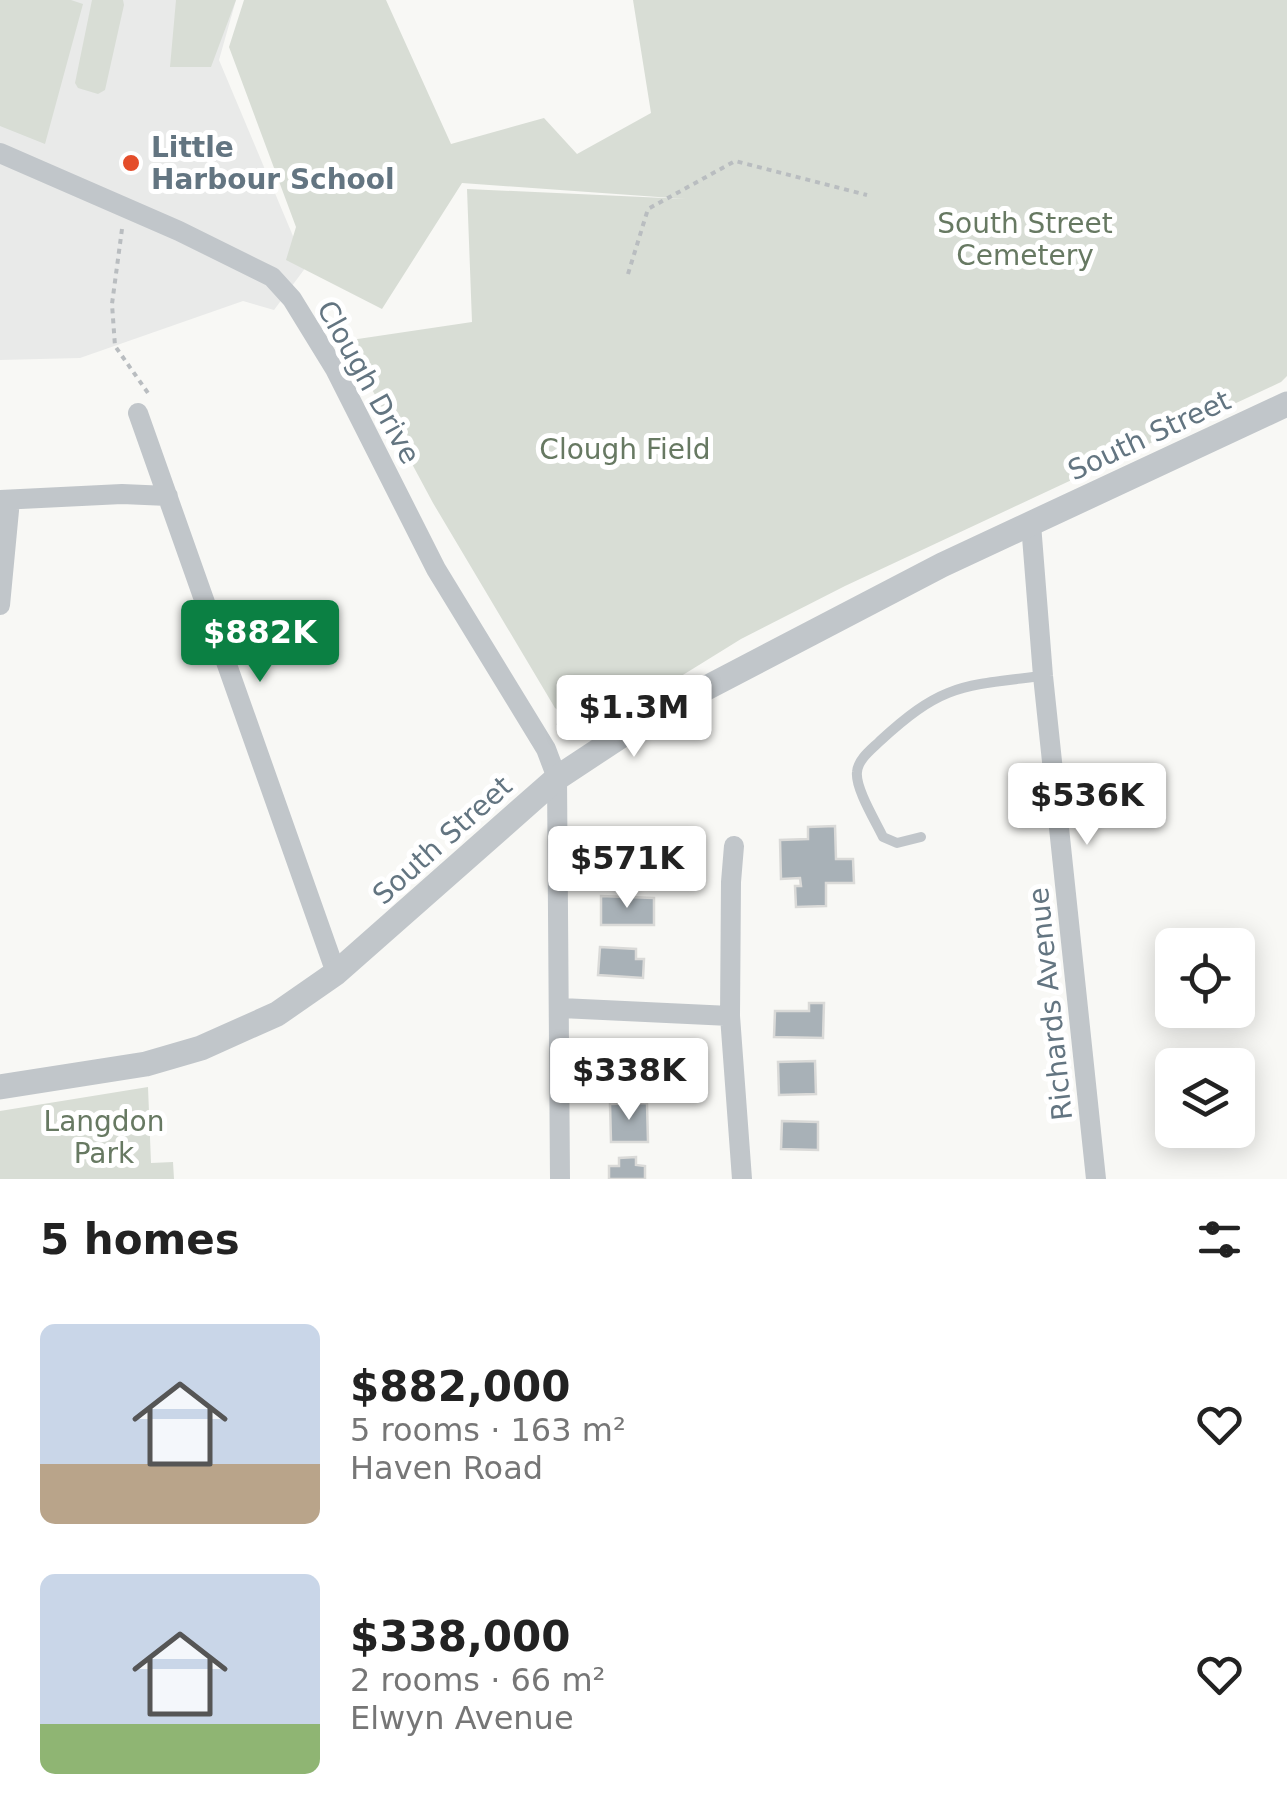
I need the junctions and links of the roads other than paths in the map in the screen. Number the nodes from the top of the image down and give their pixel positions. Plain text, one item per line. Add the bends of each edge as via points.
1 (0, 153) edge
2 (1287, 404) edge
3 (145, 409) road end
4 (168, 496) junction
5 (5, 500) edge
6 (1031, 524) junction
7 (0, 606) edge
8 (1043, 676) junction
9 (557, 778) junction
10 (920, 837) dead end
11 (734, 846) dead end
12 (336, 974) junction
13 (560, 1008) junction
14 (730, 1016) junction
15 (0, 1087) edge
16 (560, 1179) edge
17 (742, 1179) edge
18 (1096, 1179) edge

1 - 9 street, Clough Drive via 272,276 292,298
2 - 6 street, South Street
3 - 4 street
4 - 5 street
4 - 12 street
5 - 7 street
6 - 8 street, Richards Avenue
6 - 9 street, South Street via 693,692
8 - 10 lane via 965,685 936,696 866,756 858,781 883,837 897,843
8 - 18 street, Richards Avenue
9 - 12 street, South Street
9 - 13 street
11 - 14 street
12 - 15 street, South Street via 277,1014 200,1048 146,1064
13 - 14 street
13 - 16 street
14 - 17 street

